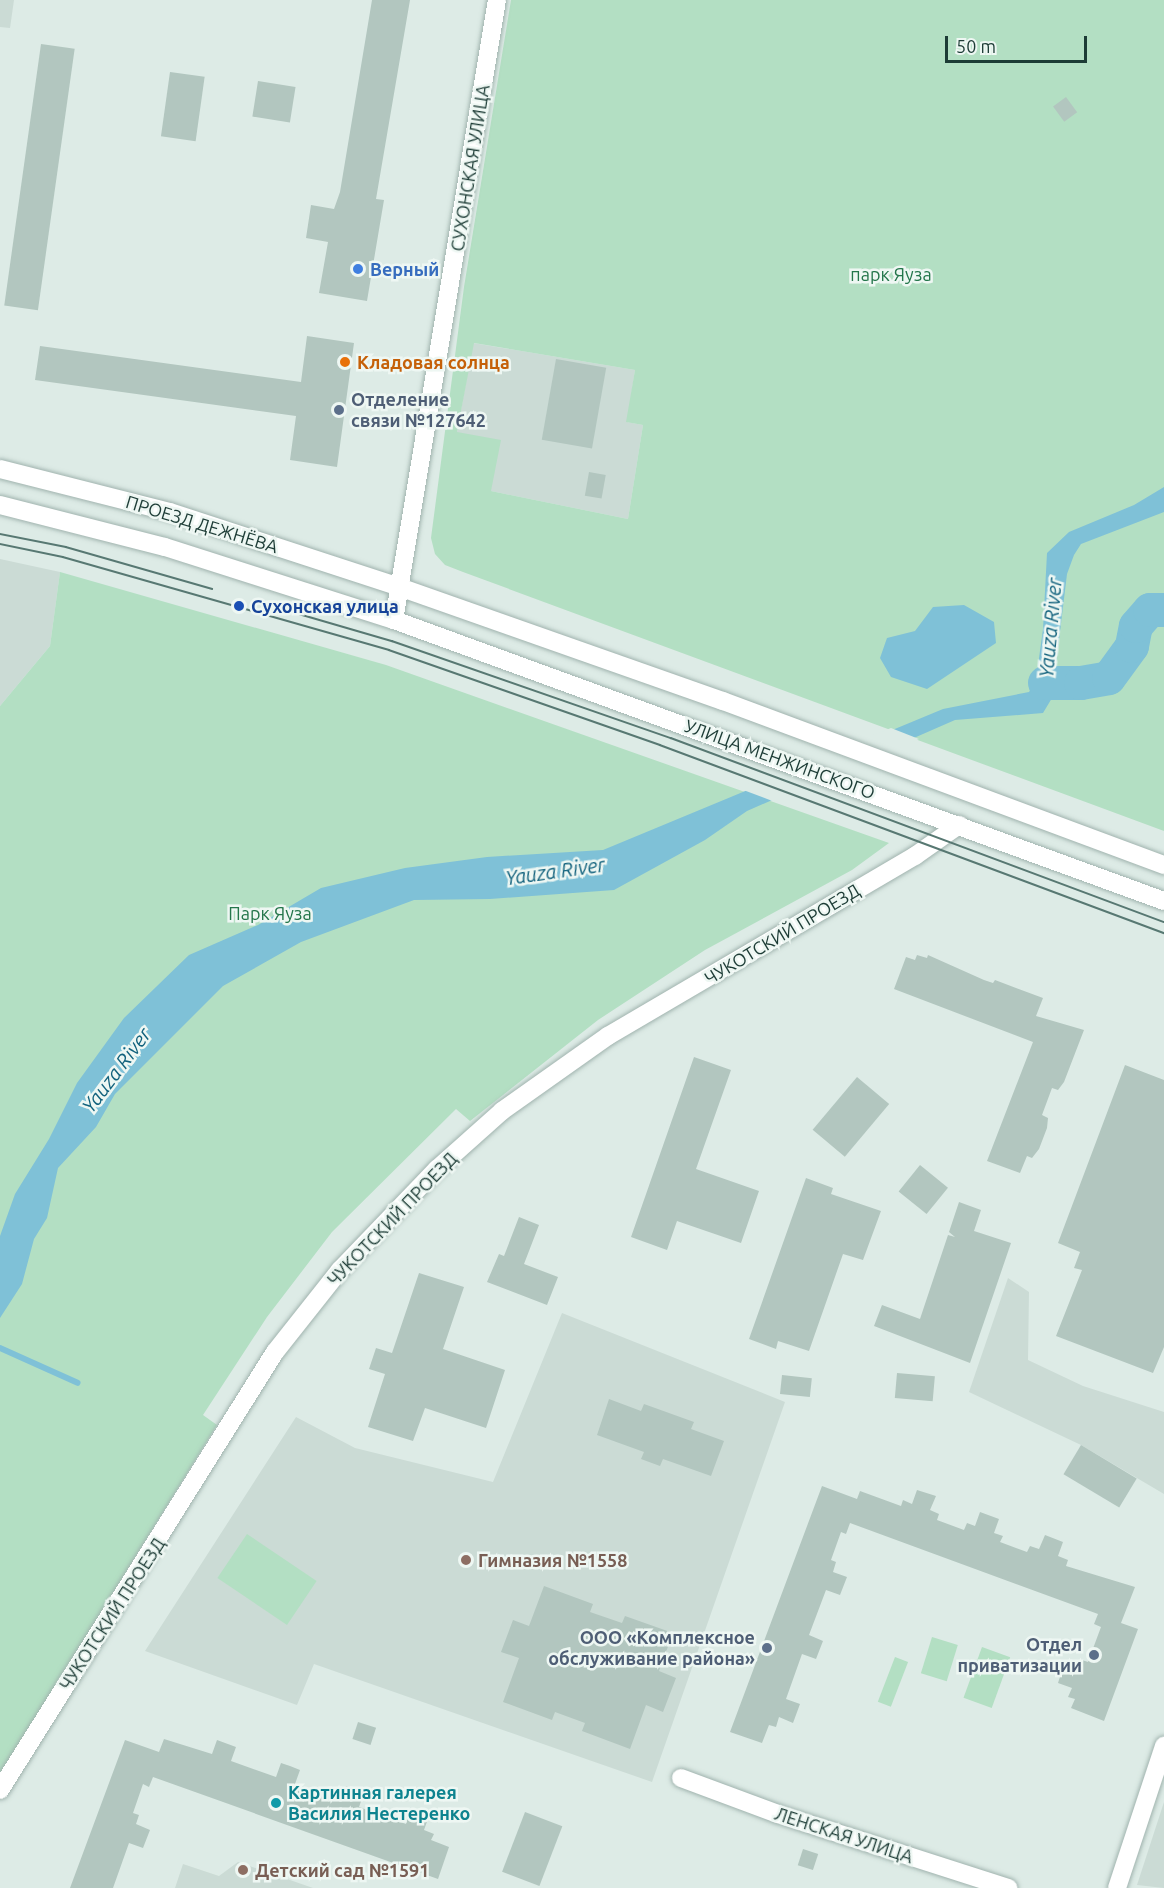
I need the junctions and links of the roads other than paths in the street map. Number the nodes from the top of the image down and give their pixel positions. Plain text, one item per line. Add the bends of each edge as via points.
1 (497, 0) edge
2 (0, 469) edge
3 (0, 505) edge
4 (402, 588) junction
5 (394, 620) junction
6 (959, 825) junction
7 (1164, 865) edge
8 (1164, 901) edge
9 (1164, 1746) edge
10 (681, 1778) dead end
11 (0, 1790) edge
12 (1008, 1888) edge
13 (1117, 1888) edge

1 - 4 street, СУХОНСКАЯ УЛИЦА
2 - 4 street, ПРОЕЗД ДЕЖНЁВА via 170,512
3 - 5 street, ПРОЕЗД ДЕЖНЁВА via 165,546
4 - 5 street, СУХОНСКАЯ УЛИЦА
4 - 7 street, УЛИЦА МЕНЖИНСКОГО via 723,701
5 - 6 street, УЛИЦА МЕНЖИНСКОГО
6 - 8 street, УЛИЦА МЕНЖИНСКОГО
6 - 11 street, ЧУКОТСКИЙ ПРОЕЗД via 915,855 608,1036 502,1111 437,1169 340,1270 275,1352
9 - 13 street
10 - 12 street, ЛЕНСКАЯ УЛИЦА via 960,1868

